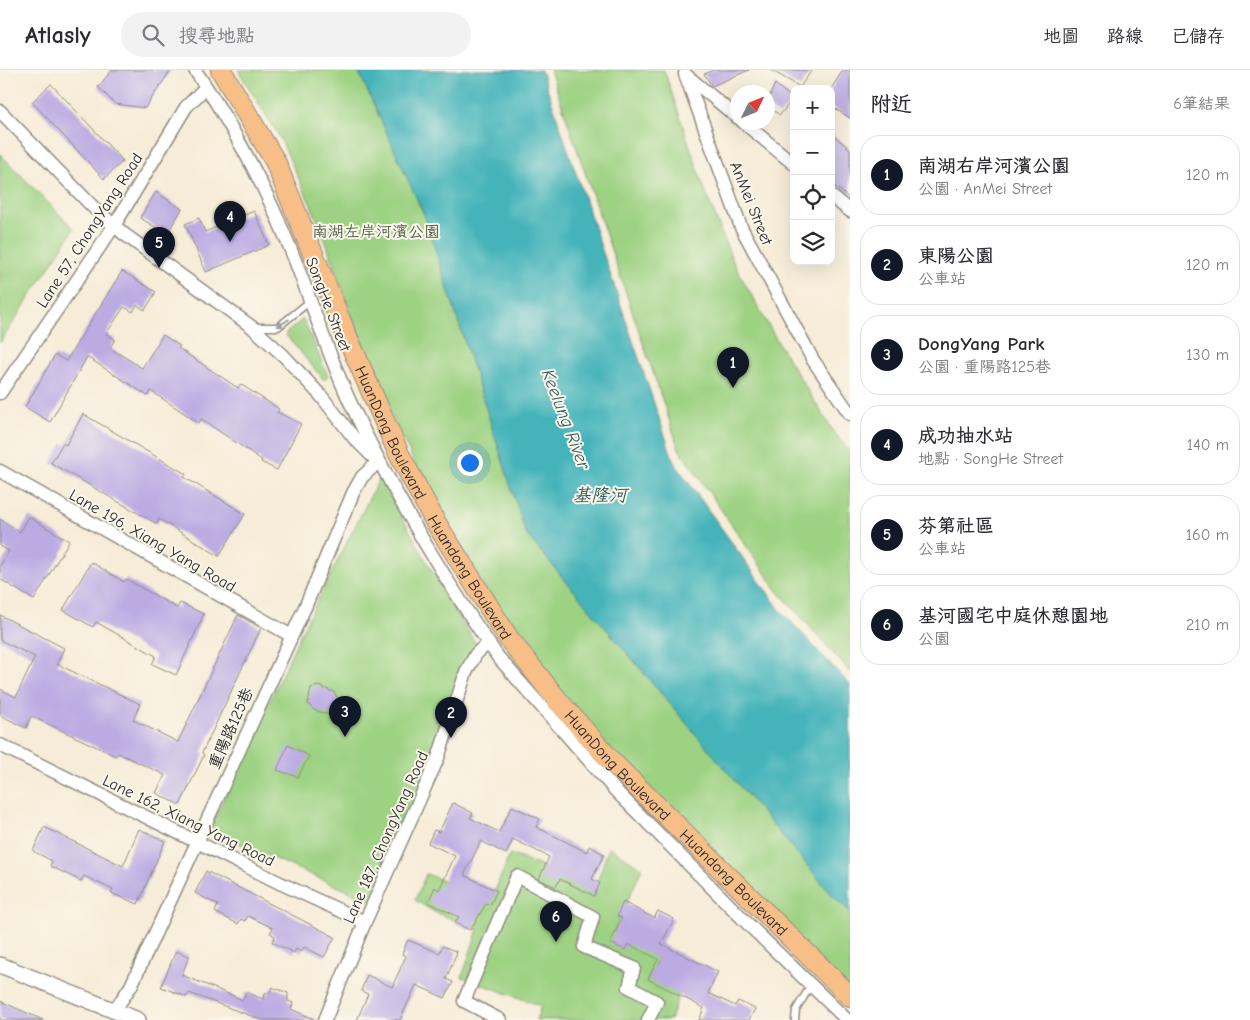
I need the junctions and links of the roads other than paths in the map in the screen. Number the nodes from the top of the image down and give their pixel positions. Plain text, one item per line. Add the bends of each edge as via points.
1 (195, 70) edge
2 (222, 70) edge
3 (685, 72) edge
4 (206, 87) junction
5 (0, 111) edge
6 (730, 111) edge
7 (753, 130) edge
8 (790, 161) edge
9 (835, 199) edge
10 (850, 211) edge
11 (114, 226) junction
12 (309, 302) junction
13 (252, 328) junction
14 (0, 393) edge
15 (850, 414) edge
16 (378, 462) junction
17 (0, 471) edge
18 (290, 635) junction
19 (488, 643) junction
20 (0, 745) edge
21 (197, 842) junction
22 (365, 922) junction
23 (0, 964) edge
24 (811, 985) junction
25 (850, 995) edge
26 (114, 1010) junction
27 (138, 1020) edge
28 (325, 1020) edge
29 (500, 1020) edge
30 (648, 1020) edge
31 (795, 1020) edge
32 (847, 1020) edge

1 - 4 street, SongHe Street
2 - 25 highway, Huandong Boulevard via 276,161 345,332 399,454 436,524 509,639 613,763
3 - 6 street
3 - 15 street, AnMei Street via 741,227 814,360
4 - 11 street, Lane 57, ChongYang Road via 186,107
4 - 12 street, SongHe Street via 236,133 272,205
5 - 11 street
7 - 8 street
9 - 10 street
11 - 13 street
11 - 14 street, Lane 57, ChongYang Road
12 -> 13 lane via 278,327
12 - 16 street, SongHe Street
13 - 16 street via 284,356
16 - 18 street, 重陽路125巷 via 362,477 353,493
16 - 19 street, SongHe Street via 436,564
17 - 18 street, Lane 196, Xiang Yang Road
18 - 21 street, 重陽路125巷
19 - 22 street, Lane 187, ChongYang Road via 476,654 466,672 438,758
19 - 24 street, SongHe Street via 615,790
20 - 21 street, Lane 162, Xiang Yang Road
21 - 22 street, Lane 162, Xiang Yang Road
21 - 26 street, 重陽路125巷 via 131,986
22 - 28 street, Lane 187, ChongYang Road
23 - 26 street
24 - 31 lane via 796,1010
24 - 32 street, SongHe Street
26 - 27 street
29 - 30 street via 464,1001 517,876 593,917 584,947 634,968 629,987 657,1002

